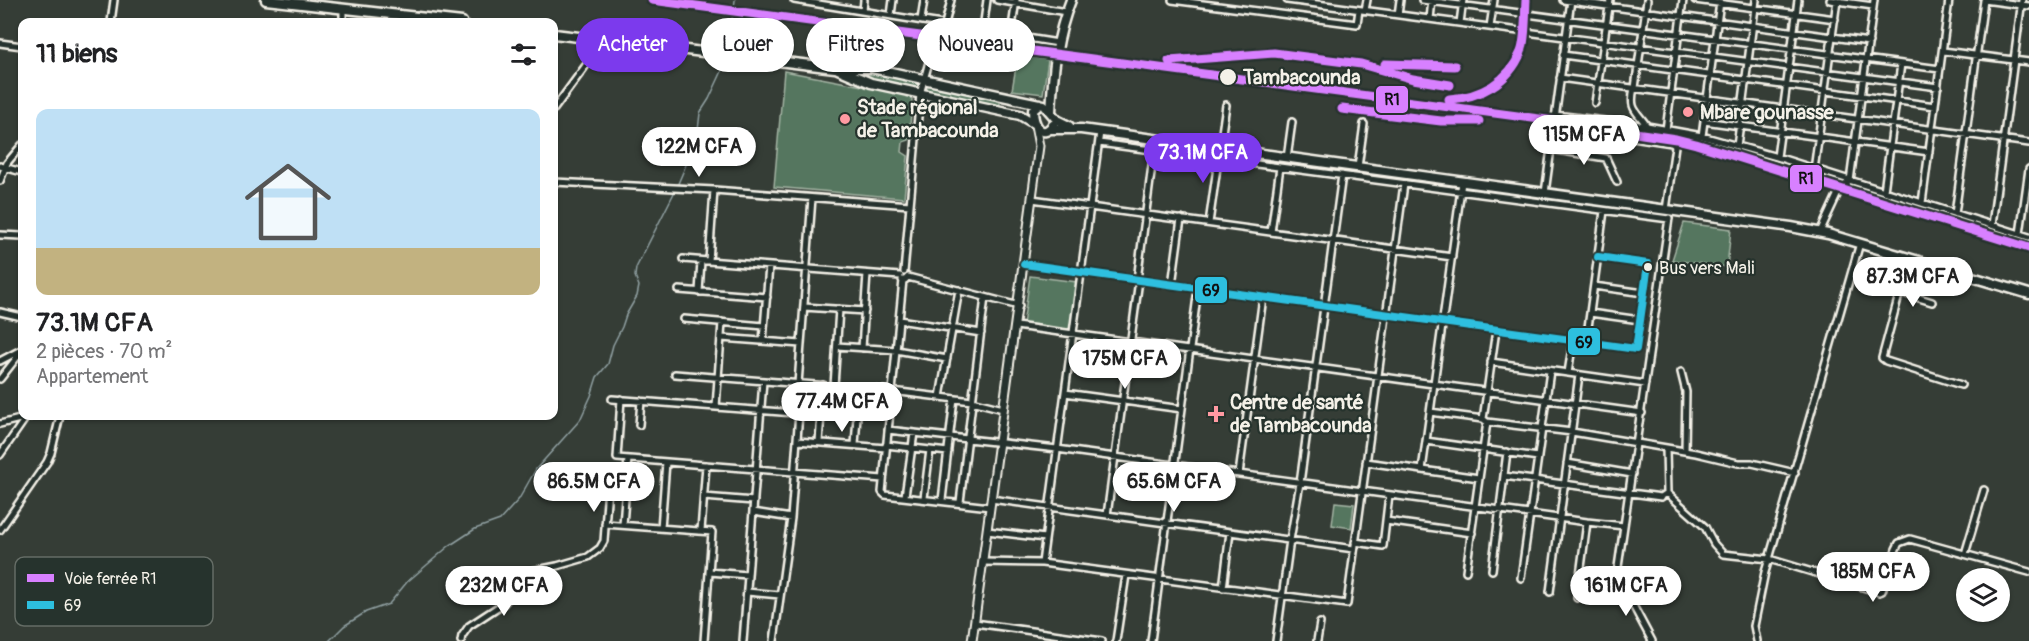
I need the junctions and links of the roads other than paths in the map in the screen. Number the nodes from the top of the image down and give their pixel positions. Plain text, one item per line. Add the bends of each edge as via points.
1 (114, 0) edge
2 (266, 0) edge
3 (794, 0) edge
4 (864, 0) edge
5 (893, 0) edge
6 (924, 0) edge
7 (951, 0) edge
8 (987, 0) edge
9 (997, 0) edge
10 (1071, 0) edge
11 (1172, 0) edge
12 (1240, 0) edge
13 (1287, 0) edge
14 (1366, 0) edge
15 (1400, 0) edge
16 (1422, 0) edge
17 (1494, 0) edge
18 (1563, 0) edge
19 (1647, 0) edge
20 (1683, 0) edge
21 (1695, 0) edge
22 (1756, 0) edge
23 (1798, 0) edge
24 (1835, 0) edge
25 (1949, 0) edge
26 (1984, 0) edge
27 (803, 1) edge
28 (1305, 1) edge
29 (1432, 1) edge
30 (1571, 1) edge
31 (1016, 2) edge
32 (1720, 2) edge
33 (833, 3) edge
34 (1336, 3) edge
35 (1463, 3) edge
36 (1610, 3) edge
37 (1874, 3) edge
38 (2021, 3) edge
39 (344, 4) edge
40 (1320, 4) junction
41 (2029, 6) edge
42 (1755, 8) junction
43 (1239, 9) junction
44 (1493, 9) junction
45 (1362, 10) junction
46 (863, 11) junction
47 (1646, 11) junction
48 (1066, 12) junction
49 (1796, 14) junction
50 (891, 15) junction
51 (1398, 15) junction
52 (1681, 16) junction
53 (112, 18) edge
54 (436, 18) edge
55 (921, 18) edge
56 (946, 18) edge
57 (985, 18) edge
58 (1014, 18) edge
59 (917, 19) edge
60 (1318, 19) junction
61 (1430, 19) junction
62 (1835, 19) junction
63 (1568, 20) junction
64 (1718, 21) junction
65 (1460, 23) junction
66 (1607, 25) junction
67 (1753, 26) junction
68 (1491, 27) junction
69 (1643, 30) junction
70 (1794, 31) junction
71 (558, 34) edge
72 (1678, 34) junction
73 (576, 37) edge
74 (1566, 37) junction
75 (1832, 37) junction
76 (1035, 39) edge
77 (1715, 39) junction
78 (1869, 42) junction
79 (0, 43) edge
80 (1058, 43) junction
81 (1604, 43) junction
82 (1750, 44) junction
83 (18, 45) edge
84 (1641, 47) junction
85 (689, 50) edge
86 (1791, 50) junction
87 (1942, 51) junction
88 (1676, 52) junction
89 (1563, 55) junction
90 (1830, 55) junction
91 (1977, 55) junction
92 (1713, 57) junction
93 (1866, 59) junction
94 (1602, 60) junction
95 (2014, 60) junction
96 (1748, 62) junction
97 (2029, 62) edge
98 (1901, 64) junction
99 (806, 65) edge
100 (1638, 65) junction
101 (1789, 67) junction
102 (1940, 69) junction
103 (1674, 70) junction
104 (581, 72) edge
105 (845, 72) edge
106 (891, 72) edge
107 (925, 72) edge
108 (1827, 73) junction
109 (1710, 75) junction
110 (1864, 77) junction
111 (1560, 78) junction
112 (923, 79) junction
113 (1746, 80) junction
114 (1899, 82) junction
115 (1599, 83) junction
116 (1786, 86) junction
117 (1938, 87) junction
118 (1634, 88) junction
119 (1051, 89) junction
120 (1825, 91) junction
121 (1671, 93) junction
122 (920, 94) junction
123 (1861, 96) junction
124 (1707, 98) junction
125 (1896, 101) junction
126 (1595, 103) dead end
127 (1742, 103) junction
128 (558, 104) edge
129 (1041, 104) junction
130 (1226, 105) dead end
131 (1935, 106) junction
132 (1783, 109) junction
133 (1051, 113) junction
134 (1822, 114) junction
135 (1555, 115) junction
136 (1858, 119) junction
137 (1704, 121) junction
138 (1292, 122) dead end
139 (1035, 124) junction
140 (1364, 124) dead end
141 (1554, 124) junction
142 (1893, 124) junction
143 (1647, 126) junction
144 (1739, 126) junction
145 (1081, 129) junction
146 (1585, 129) junction
147 (1932, 129) junction
148 (1049, 130) junction
149 (1666, 130) junction
150 (1100, 132) junction
151 (1780, 132) junction
152 (1966, 134) junction
153 (1702, 136) junction
154 (1819, 137) junction
155 (2003, 139) junction
156 (1855, 142) junction
157 (1099, 143) junction
158 (2029, 143) edge
159 (1039, 146) junction
160 (1737, 146) junction
161 (1890, 147) junction
162 (1219, 148) junction
163 (18, 149) edge
164 (1550, 149) junction
165 (1154, 150) junction
166 (1929, 152) junction
167 (1582, 154) junction
168 (1777, 157) junction
169 (1287, 158) junction
170 (1218, 159) junction
171 (2, 167) edge
172 (1280, 167) junction
173 (1358, 167) junction
174 (18, 170) edge
175 (1814, 170) junction
176 (2029, 173) edge
177 (1342, 175) junction
178 (0, 181) edge
179 (1850, 181) junction
180 (558, 182) edge
181 (1462, 182) junction
182 (1617, 182) dead end
183 (1404, 184) junction
184 (714, 190) junction
185 (1461, 191) junction
186 (1884, 191) junction
187 (1545, 193) junction
188 (2027, 194) edge
189 (812, 198) junction
190 (1032, 199) junction
191 (1922, 203) junction
192 (910, 206) junction
193 (1090, 207) junction
194 (1604, 211) junction
195 (1668, 213) junction
196 (1145, 214) junction
197 (1955, 214) junction
198 (1181, 219) junction
199 (1209, 223) junction
200 (1992, 225) junction
201 (1271, 232) junction
202 (1820, 232) junction
203 (0, 234) edge
204 (2020, 234) junction
205 (18, 236) edge
206 (2029, 237) edge
207 (1333, 240) junction
208 (1860, 243) junction
209 (1395, 249) junction
210 (1452, 257) junction
211 (1598, 257) junction
212 (1909, 258) junction
213 (683, 259) dead end
214 (701, 261) junction
215 (709, 261) junction
216 (1024, 264) junction
217 (769, 266) junction
218 (807, 269) junction
219 (1081, 272) junction
220 (867, 274) junction
221 (904, 276) junction
222 (1138, 280) junction
223 (1172, 285) junction
224 (1594, 286) junction
225 (1198, 289) junction
226 (679, 290) dead end
227 (959, 290) junction
228 (699, 291) junction
229 (1900, 292) junction
230 (1644, 293) junction
231 (2029, 294) edge
232 (766, 297) junction
233 (986, 297) junction
234 (1263, 297) junction
235 (1932, 302) dead end
236 (1019, 306) junction
237 (1324, 306) junction
238 (804, 307) junction
239 (839, 309) junction
240 (0, 312) edge
241 (865, 312) junction
242 (1590, 313) junction
243 (1386, 315) junction
244 (18, 316) edge
245 (684, 320) dead end
246 (899, 320) junction
247 (1641, 320) junction
248 (722, 322) junction
249 (1443, 322) junction
250 (764, 326) junction
251 (1016, 326) junction
252 (952, 328) junction
253 (1496, 330) junction
254 (981, 333) junction
255 (1073, 334) junction
256 (721, 338) junction
257 (1573, 340) junction
258 (763, 341) junction
259 (1131, 342) junction
260 (1586, 342) junction
261 (801, 344) junction
262 (837, 346) junction
263 (862, 348) junction
264 (896, 350) junction
265 (1190, 350) junction
266 (18, 352) edge
267 (18, 355) edge
268 (947, 358) junction
269 (1254, 359) junction
270 (0, 362) edge
271 (1491, 362) junction
272 (1316, 368) junction
273 (1550, 370) junction
274 (1681, 372) dead end
275 (1568, 373) junction
276 (675, 374) dead end
277 (1580, 375) junction
278 (1377, 376) junction
279 (718, 377) junction
280 (0, 379) edge
281 (763, 381) junction
282 (798, 384) junction
283 (1434, 384) junction
284 (1645, 384) junction
285 (1961, 385) dead end
286 (823, 386) junction
287 (834, 386) junction
288 (859, 388) junction
289 (892, 391) junction
290 (1487, 392) junction
291 (1065, 393) junction
292 (940, 397) junction
293 (612, 399) dead end
294 (621, 399) junction
295 (954, 399) junction
296 (1546, 400) junction
297 (640, 401) junction
298 (972, 401) junction
299 (1123, 401) junction
300 (1575, 404) junction
301 (716, 407) junction
302 (1003, 409) junction
303 (1182, 409) junction
304 (760, 410) junction
305 (1430, 412) junction
306 (799, 413) junction
307 (1642, 413) junction
308 (821, 415) junction
309 (18, 419) edge
310 (26, 420) edge
311 (59, 420) edge
312 (1485, 421) junction
313 (0, 424) edge
314 (639, 425) dead end
315 (888, 430) junction
316 (1541, 430) junction
317 (1572, 432) junction
318 (914, 433) junction
319 (949, 437) junction
320 (968, 439) junction
321 (797, 441) junction
322 (1426, 441) junction
323 (819, 442) junction
324 (999, 443) junction
325 (1635, 443) junction
326 (855, 445) junction
327 (886, 447) junction
328 (912, 448) junction
329 (1666, 448) junction
330 (1057, 449) junction
331 (1483, 449) junction
332 (930, 450) junction
333 (1685, 451) junction
334 (948, 452) junction
335 (1507, 452) junction
336 (0, 455) edge
337 (1115, 457) junction
338 (1538, 457) junction
339 (628, 459) junction
340 (666, 462) junction
341 (1366, 462) junction
342 (1567, 463) junction
343 (706, 465) junction
344 (1174, 465) junction
345 (756, 469) junction
346 (1422, 470) junction
347 (795, 472) junction
348 (1795, 472) junction
349 (1239, 474) junction
350 (1632, 474) junction
351 (1504, 476) junction
352 (1479, 478) junction
353 (883, 479) junction
354 (1535, 480) junction
355 (1300, 483) junction
356 (1564, 484) junction
357 (608, 487) dead end
358 (1984, 490) dead end
359 (1362, 491) junction
360 (1629, 493) junction
361 (1667, 493) junction
362 (1389, 495) junction
363 (905, 496) junction
364 (704, 498) junction
365 (924, 498) junction
366 (942, 500) junction
367 (753, 501) junction
368 (960, 502) junction
369 (990, 503) junction
370 (1049, 507) junction
371 (1475, 507) junction
372 (1499, 510) junction
373 (753, 512) junction
374 (1107, 515) junction
375 (1530, 515) junction
376 (791, 518) junction
377 (1560, 519) junction
378 (1386, 520) junction
379 (1587, 522) junction
380 (605, 524) junction
381 (1167, 524) junction
382 (623, 525) junction
383 (1624, 526) junction
384 (661, 528) junction
385 (0, 530) edge
386 (701, 531) junction
387 (987, 531) junction
388 (1230, 532) junction
389 (1472, 532) junction
390 (1045, 538) junction
391 (1290, 540) junction
392 (1355, 542) junction
393 (1354, 549) junction
394 (1965, 554) junction
395 (1769, 559) junction
396 (983, 562) junction
397 (1042, 563) junction
398 (1492, 570) dead end
399 (1466, 571) dead end
400 (709, 572) junction
401 (2029, 572) edge
402 (1126, 574) junction
403 (748, 575) junction
404 (1521, 578) dead end
405 (1159, 579) junction
406 (1223, 588) junction
407 (747, 592) junction
408 (1550, 592) dead end
409 (780, 595) junction
410 (1282, 596) junction
411 (1576, 598) dead end
412 (975, 623) junction
413 (1320, 623) dead end
414 (461, 641) edge
415 (704, 641) edge
416 (743, 641) edge
417 (774, 641) edge
418 (972, 641) edge
419 (1102, 641) edge
420 (1116, 641) edge
421 (1151, 641) edge
422 (1276, 641) edge
423 (1317, 641) edge
424 (1652, 641) edge
425 (1757, 641) edge

1 - 53 street
2 - 39 highway
3 - 27 street
4 - 46 street
5 - 50 street
6 - 55 street
7 - 56 street
8 - 57 street
9 - 31 street
10 - 48 highway
11 - 43 street
12 - 43 street
13 - 28 street
14 - 45 street
15 - 51 street
16 - 29 street
17 - 44 street
18 - 30 street
19 - 47 street
20 - 52 street
21 - 32 street
22 - 42 street
23 - 49 street
24 - 37 street
24 - 62 street
25 - 87 street
26 - 38 street
26 - 91 street
27 - 33 street
28 - 40 street
29 - 35 street
29 - 61 street
30 - 36 street
30 - 63 street
31 - 48 street
31 - 58 street
32 - 42 street
32 - 64 street
33 - 46 street
34 - 40 street
34 - 45 street
35 - 44 street
35 - 65 street
36 - 47 street
36 - 66 street
37 - 78 street
38 - 41 street
38 - 95 street
39 - 54 highway
40 - 60 street
42 - 49 street
42 - 67 street
43 - 60 street
44 - 63 street
44 - 68 street
45 - 51 street
45 - 60 street via 1357,24
46 - 50 street
47 - 52 street
47 - 69 street
48 - 80 highway
49 - 62 street
49 - 70 street
50 - 59 street
51 - 61 street
52 - 64 street
52 - 72 street
61 - 65 street
62 - 75 street
63 - 66 street
63 - 74 street
64 - 67 street
64 - 77 street
65 - 68 street
66 - 69 street
66 - 81 street
67 - 70 street
67 - 82 street
68 - 74 street
69 - 72 street
69 - 84 street
70 - 75 street
70 - 86 street
71 - 73 highway
72 - 77 street
72 - 88 street
74 - 81 street
74 - 89 street
75 - 78 street
75 - 90 street
76 - 80 street
77 - 82 street
77 - 92 street
78 - 93 street
79 - 83 street
80 - 119 highway
81 - 84 street
81 - 94 street
82 - 86 street
82 - 96 street
84 - 88 street
84 - 100 street
85 - 99 highway
86 - 90 street
86 - 101 street
87 - 91 street
87 - 102 street
88 - 92 street
88 - 103 street
89 - 94 street
89 - 111 street
90 - 93 street
90 - 108 street
91 - 95 street
91 - 152 street
92 - 96 street
92 - 109 street
93 - 98 street
93 - 110 street
94 - 100 street
94 - 115 street
95 - 97 street
95 - 155 street
96 - 101 street
96 - 113 street
98 - 102 street
98 - 114 street
100 - 103 street
100 - 118 street
101 - 108 street
101 - 116 street
102 - 117 street
103 - 109 street
103 - 121 street
104 - 128 street
105 - 122 highway via 871,83
106 - 112 highway
107 - 112 street
108 - 110 street
108 - 120 street
109 - 113 street
109 - 124 street
110 - 114 street
110 - 123 street
111 - 115 street
111 - 135 street
112 - 122 street
112 - 129 highway
113 - 116 street
113 - 127 street
114 - 117 street
114 - 125 street
115 - 118 street
115 - 126 street
116 - 120 street
116 - 132 street
117 - 131 street
118 - 121 street
118 - 143 street via 1634,111
119 - 129 highway
119 - 133 highway
120 - 123 street
120 - 134 street
121 - 124 street
121 - 149 street
122 - 139 highway via 1020,115
122 - 192 street
123 - 125 street
123 - 136 street
124 - 127 street
124 - 137 street
125 - 131 street
125 - 142 street
127 - 132 street
127 - 144 street
129 - 133 highway
129 - 139 highway via 1033,110
130 - 162 street
131 - 147 street
132 - 134 street
132 - 151 street
133 - 145 highway via 1062,124
133 - 148 highway via 1054,121
134 - 136 street
134 - 154 street
135 - 141 street
135 - 143 street
136 - 142 street
136 - 156 street
137 - 144 street
137 - 153 street
138 - 169 street
139 - 148 highway via 1039,129
139 - 159 main road
140 - 173 street
141 - 146 street
141 - 164 street
142 - 147 street
142 - 161 street
143 - 149 street
144 - 151 street
144 - 160 street
145 - 148 highway
145 - 150 highway
146 - 167 street
146 - 195 street via 1675,146
147 - 152 street
147 - 166 street
148 - 159 main road
149 - 153 street
150 - 157 street
150 - 162 highway
151 - 154 street
151 - 168 street
152 - 155 street
152 - 197 street
153 - 160 street
154 - 156 street
154 - 175 street
155 - 158 street
155 - 200 street
156 - 161 street
156 - 179 street
157 - 165 street
157 - 193 street
159 - 190 main road
160 - 168 street
161 - 166 street
161 - 186 street
162 - 169 highway
162 - 170 street
163 - 171 street
164 - 167 street
164 - 187 street
165 - 170 street
165 - 196 street
166 - 191 street
167 - 182 street via 1608,159
168 - 175 street
169 - 173 highway
170 - 172 street
170 - 199 street
171 - 174 street
171 - 178 street
172 - 177 street
172 - 201 street
173 - 181 highway
175 - 179 street
176 - 188 street
177 - 183 street
177 - 207 street
179 - 186 street
179 - 202 street via 1840,189
180 - 184 street
181 - 185 street
181 - 187 highway
183 - 185 street
183 - 209 street
184 - 189 street
184 - 215 street
185 - 194 street
185 - 210 street
186 - 191 street
187 - 195 highway
188 - 204 street
189 - 192 street
189 - 218 street
190 - 193 street
190 - 216 main road
191 - 197 street
192 - 221 street
193 - 196 street
193 - 219 street
194 - 195 street
194 - 211 street
195 - 202 highway
195 - 284 street
196 - 198 street
196 - 222 street
197 - 200 street
198 - 199 street
198 - 223 street
199 - 201 street
200 - 204 street
201 - 207 street
202 - 208 highway
203 - 205 street
204 - 206 street
207 - 209 street
207 - 237 street
208 - 212 highway
208 - 348 street
209 - 210 street
209 - 243 street
210 - 249 street
211 - 224 street
211 - 230 street via 1648,264
212 - 229 street
212 - 231 highway
213 - 214 street
214 - 215 street
214 - 228 street
215 - 217 street
216 - 219 street
216 - 236 main road
217 - 218 street
217 - 232 street
218 - 220 street
218 - 238 street
219 - 222 street
219 - 255 street
220 - 221 street
220 - 241 street
221 - 227 street
221 - 246 street
222 - 223 street
222 - 259 street
223 - 225 street
224 - 230 street
224 - 242 street
225 - 234 street
225 - 265 street
226 - 228 street
227 - 233 street
227 - 252 street
228 - 232 street
229 - 235 street
229 - 285 street via 1882,358
230 - 247 street
232 - 250 street
233 - 236 street
233 - 254 street
234 - 237 street
234 - 269 street
236 - 251 main road
237 - 243 street
237 - 272 street
238 - 239 street
238 - 261 street
239 - 241 street
239 - 262 street
240 - 244 street
241 - 263 street
242 - 247 street
242 - 260 street
243 - 249 street
243 - 278 street
245 - 248 street
246 - 252 street
246 - 264 street
247 - 260 street via 1636,350
248 - 250 street
248 - 256 street
249 - 253 street
249 - 283 street
250 - 258 street
251 - 255 street
251 - 302 main road
252 - 254 street
252 - 268 street
253 - 257 street
253 - 271 street
254 - 298 street
255 - 259 street
255 - 291 street
256 - 258 street
256 - 279 street
257 - 260 street
257 - 275 street
258 - 261 street
259 - 265 street
259 - 299 street
261 - 282 street
262 - 263 street
262 - 287 street
263 - 264 street
264 - 268 street
264 - 289 street
265 - 269 street
265 - 303 street
266 - 270 street
267 - 280 street
268 - 292 street
269 - 272 street
269 - 349 street
271 - 273 street
271 - 290 street
272 - 278 street
272 - 355 street
273 - 275 street
273 - 296 street
274 - 333 street via 1686,392
275 - 277 street
276 - 279 street
277 - 284 street
277 - 300 street
278 - 283 street
278 - 341 street
279 - 281 street
279 - 301 street
281 - 282 street
281 - 304 street
282 - 286 street
283 - 290 street
283 - 305 street
284 - 307 street
286 - 287 street
286 - 308 street
287 - 288 street
288 - 289 street
288 - 326 street
289 - 292 street
289 - 315 street
290 - 296 street
290 - 312 street
291 - 299 street
291 - 330 street
292 - 295 street
293 - 294 street
294 - 297 street
294 - 339 street via 617,458
295 - 298 street
295 - 319 street
296 - 300 street
296 - 316 street
297 - 301 street
297 - 314 street
298 - 302 street
298 - 320 street
299 - 303 street
299 - 337 street
300 - 307 street
300 - 317 street
301 - 304 street
302 - 324 main road
303 - 344 street
304 - 306 street
304 - 345 street
305 - 312 street
305 - 322 street
306 - 308 street
306 - 321 street
307 - 325 street
308 - 323 street
309 - 313 street
310 - 336 street
311 - 385 street via 47,462
312 - 316 street
312 - 331 street
315 - 318 street
315 - 327 street
316 - 317 street
316 - 338 street
317 - 325 street
317 - 342 street
318 - 319 street
318 - 328 street
319 - 320 street
319 - 334 street
320 - 324 street
320 - 368 street
321 - 323 street
321 - 347 street
322 - 331 street
322 - 346 street
323 - 326 street
324 - 330 street
324 - 369 main road
325 - 329 street
325 - 350 street
326 - 327 street
327 - 328 street
327 - 353 street
328 - 332 street
328 - 363 street
329 - 333 street
329 - 361 street
330 - 337 street
330 - 370 street
331 - 335 street
331 - 352 street
332 - 334 street
332 - 365 street
333 - 348 street
334 - 366 street
335 - 338 street
335 - 351 street
337 - 344 street
337 - 374 street
338 - 354 street
339 - 340 street
339 - 382 street
340 - 343 street
340 - 384 street
341 - 346 street
341 - 359 street
342 - 350 street
342 - 356 street
343 - 345 street
343 - 364 street
344 - 349 street
344 - 381 street
345 - 347 street
345 - 367 street
346 - 352 street
347 - 353 street
347 - 376 street
348 - 395 street
349 - 355 street
350 - 360 street
351 - 354 street
351 - 372 street
352 - 371 street
353 - 363 street via 883,494
354 - 356 street
354 - 375 street
355 - 359 street
355 - 391 street
356 - 360 street
356 - 377 street
357 - 380 street
358 - 394 street
359 - 362 street
359 - 392 street
360 - 361 street via 1661,497
360 - 383 street
361 - 395 street via 1705,527 1723,554
362 - 371 street
362 - 378 street
363 - 365 street
364 - 367 street
364 - 386 street
365 - 366 street
366 - 368 street
367 - 373 street
368 - 369 street
369 - 370 street
369 - 387 main road
370 - 374 street
370 - 390 street
371 - 372 street
371 - 389 street
372 - 375 street
372 - 398 street
373 - 376 street
373 - 403 street
374 - 381 street
375 - 377 street
375 - 404 street
376 - 409 street
377 - 379 street
377 - 408 street
378 - 389 street
378 - 392 street via 1383,546
379 - 383 street
379 - 411 street
380 - 382 street
380 - 414 street via 604,541 593,554 532,571 504,603 469,626
381 - 388 street
381 - 405 street
382 - 384 street
383 - 424 street via 1618,559 1622,582
384 - 386 street
386 - 400 street via 712,532
387 - 390 street
387 - 396 main road
388 - 391 street
388 - 406 street
389 - 399 street
390 - 397 street
391 - 393 street
391 - 410 street
392 - 393 street
393 - 410 street via 1347,604
394 - 395 street via 1917,539 1904,540 1896,549 1879,592
394 - 401 street
395 - 425 street via 1754,626
396 - 397 street
396 - 412 main road
397 - 402 street
400 - 403 street
400 - 415 street
402 - 405 street
402 - 420 street
403 - 407 street
405 - 406 street
405 - 421 street
406 - 410 street
407 - 409 street
407 - 416 street
409 - 417 street
410 - 422 street
412 - 418 main road
412 - 419 street
413 - 423 street

